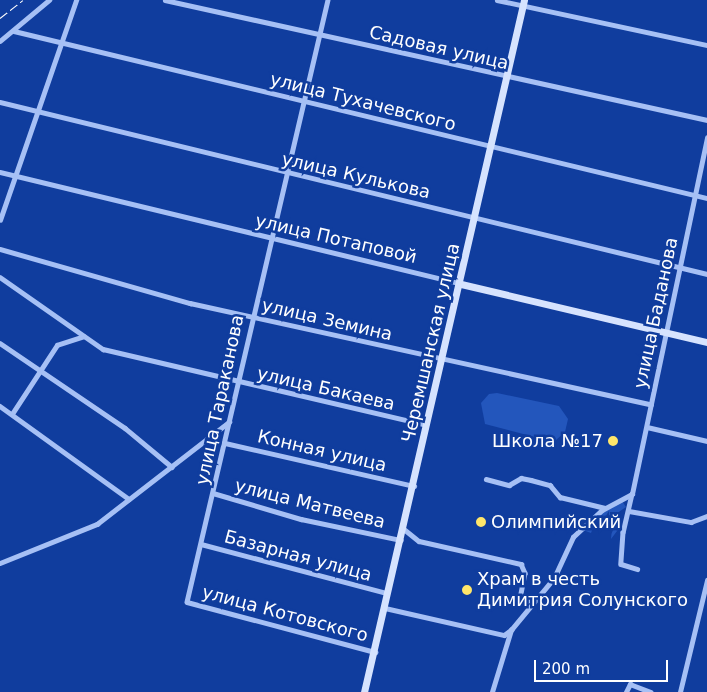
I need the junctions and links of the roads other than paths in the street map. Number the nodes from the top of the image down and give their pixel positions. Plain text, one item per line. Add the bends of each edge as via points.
1 (48, 0) edge
2 (76, 0) edge
3 (165, 0) edge
4 (328, 0) edge
5 (497, 0) edge
6 (524, 3) edge
7 (14, 31) junction
8 (319, 35) junction
9 (0, 41) edge
10 (61, 43) junction
11 (707, 45) edge
12 (507, 78) junction
13 (0, 102) edge
14 (304, 102) junction
15 (37, 112) junction
16 (707, 120) edge
17 (707, 138) edge
18 (492, 148) junction
19 (0, 172) edge
20 (287, 174) junction
21 (17, 178) junction
22 (694, 196) junction
23 (707, 198) edge
24 (476, 219) junction
25 (0, 220) edge
26 (274, 240) junction
27 (0, 249) edge
28 (680, 267) junction
29 (707, 274) edge
30 (0, 277) edge
31 (461, 284) junction
32 (252, 317) junction
33 (666, 332) junction
34 (84, 336) junction
35 (707, 342) edge
36 (0, 343) edge
37 (442, 360) junction
38 (40, 370) junction
39 (237, 383) junction
40 (651, 404) junction
41 (0, 406) edge
42 (12, 414) junction
43 (229, 422) junction
44 (426, 425) junction
45 (647, 427) junction
46 (707, 441) edge
47 (225, 443) junction
48 (172, 467) junction
49 (486, 480) dead end
50 (414, 486) junction
51 (213, 493) junction
52 (632, 494) junction
53 (129, 499) junction
54 (604, 508) junction
55 (629, 511) junction
56 (706, 519) edge
57 (404, 529) junction
58 (401, 540) junction
59 (201, 544) junction
60 (0, 563) edge
61 (637, 569) dead end
62 (707, 580) edge
63 (541, 593) junction
64 (388, 594) junction
65 (188, 602) joint
66 (385, 608) junction
67 (511, 630) junction
68 (375, 652) junction
69 (364, 692) edge
70 (492, 692) edge
71 (626, 692) edge
72 (651, 692) edge
73 (680, 692) edge

1 - 7 street
2 - 10 street
3 - 8 street, Садовая улица
4 - 8 street, улица Тараканова
5 - 6 street
6 - 11 street
6 - 12 main road, Черемшанская улица
7 - 9 street
7 - 10 street, улица Тухачевского
8 - 12 street, Садовая улица
8 - 14 street, улица Тараканова
10 - 14 street, улица Тухачевского
10 - 15 street
12 - 16 street, Садовая улица
12 - 18 main road, Черемшанская улица
13 - 15 street, улица Кулькова
14 - 18 street, улица Тухачевского
14 - 20 street, улица Тараканова
15 - 20 street, улица Кулькова
15 - 21 street
17 - 22 street, улица Баданова
18 - 22 street, улица Тухачевского
18 - 24 main road, Черемшанская улица
19 - 21 street, улица Потаповой
20 - 24 street, улица Кулькова
20 - 26 street, улица Тараканова
21 - 25 street
21 - 26 street, улица Потаповой
22 - 23 street, улица Тухачевского
22 - 28 street, улица Баданова
24 - 28 street, улица Кулькова
24 - 31 main road, Черемшанская улица
26 - 31 street, улица Потаповой
26 - 32 street, улица Тараканова
27 - 32 street, улица Земина via 122,285
28 - 29 street, улица Кулькова
28 - 33 street, улица Баданова
30 - 34 street
31 - 33 main road, улица Потаповой
31 - 37 main road, Черемшанская улица
32 - 37 street, улица Земина
32 - 39 street, улица Тараканова
33 - 35 main road, улица Потаповой
33 - 40 street, улица Баданова
34 - 38 street via 57,345
34 - 39 street, улица Бакаева via 103,349
36 - 38 street
37 - 40 street, улица Земина
37 - 44 main road, Черемшанская улица
38 - 42 street
38 - 48 street via 125,428
39 - 43 street, улица Тараканова
39 - 44 street, улица Бакаева
40 - 45 street, улица Баданова
41 - 42 street
42 - 53 street
43 - 47 street, улица Тараканова
43 - 48 street
44 - 50 main road, Черемшанская улица
45 - 46 street
45 - 52 street, улица Баданова
47 - 50 street, Конная улица
47 - 51 street, улица Тараканова
48 - 53 street
49 - 54 street via 509,485 521,478 531,480 550,485 560,496
50 - 57 main road, Черемшанская улица
51 - 58 street, улица Матвеева via 301,519
51 - 59 street, улица Тараканова
52 - 54 street
52 - 55 street, улица Баданова
53 - 60 street via 97,524
54 - 63 street via 573,537 554,578
55 - 56 street via 691,522
55 - 61 street, улица Баданова via 621,564
57 - 58 main road, Черемшанская улица
57 - 63 street via 419,541 521,564 525,573 521,594 530,600
58 - 64 main road, Черемшанская улица
59 - 64 street, Базарная улица
59 - 65 street, улица Тараканова
62 - 73 street
63 - 67 street
64 - 66 main road, Черемшанская улица
65 - 68 street, улица Котовского
66 - 67 street via 504,635
66 - 68 main road, Черемшанская улица
67 - 70 street
68 - 69 main road, Черемшанская улица
71 - 72 street via 630,684

